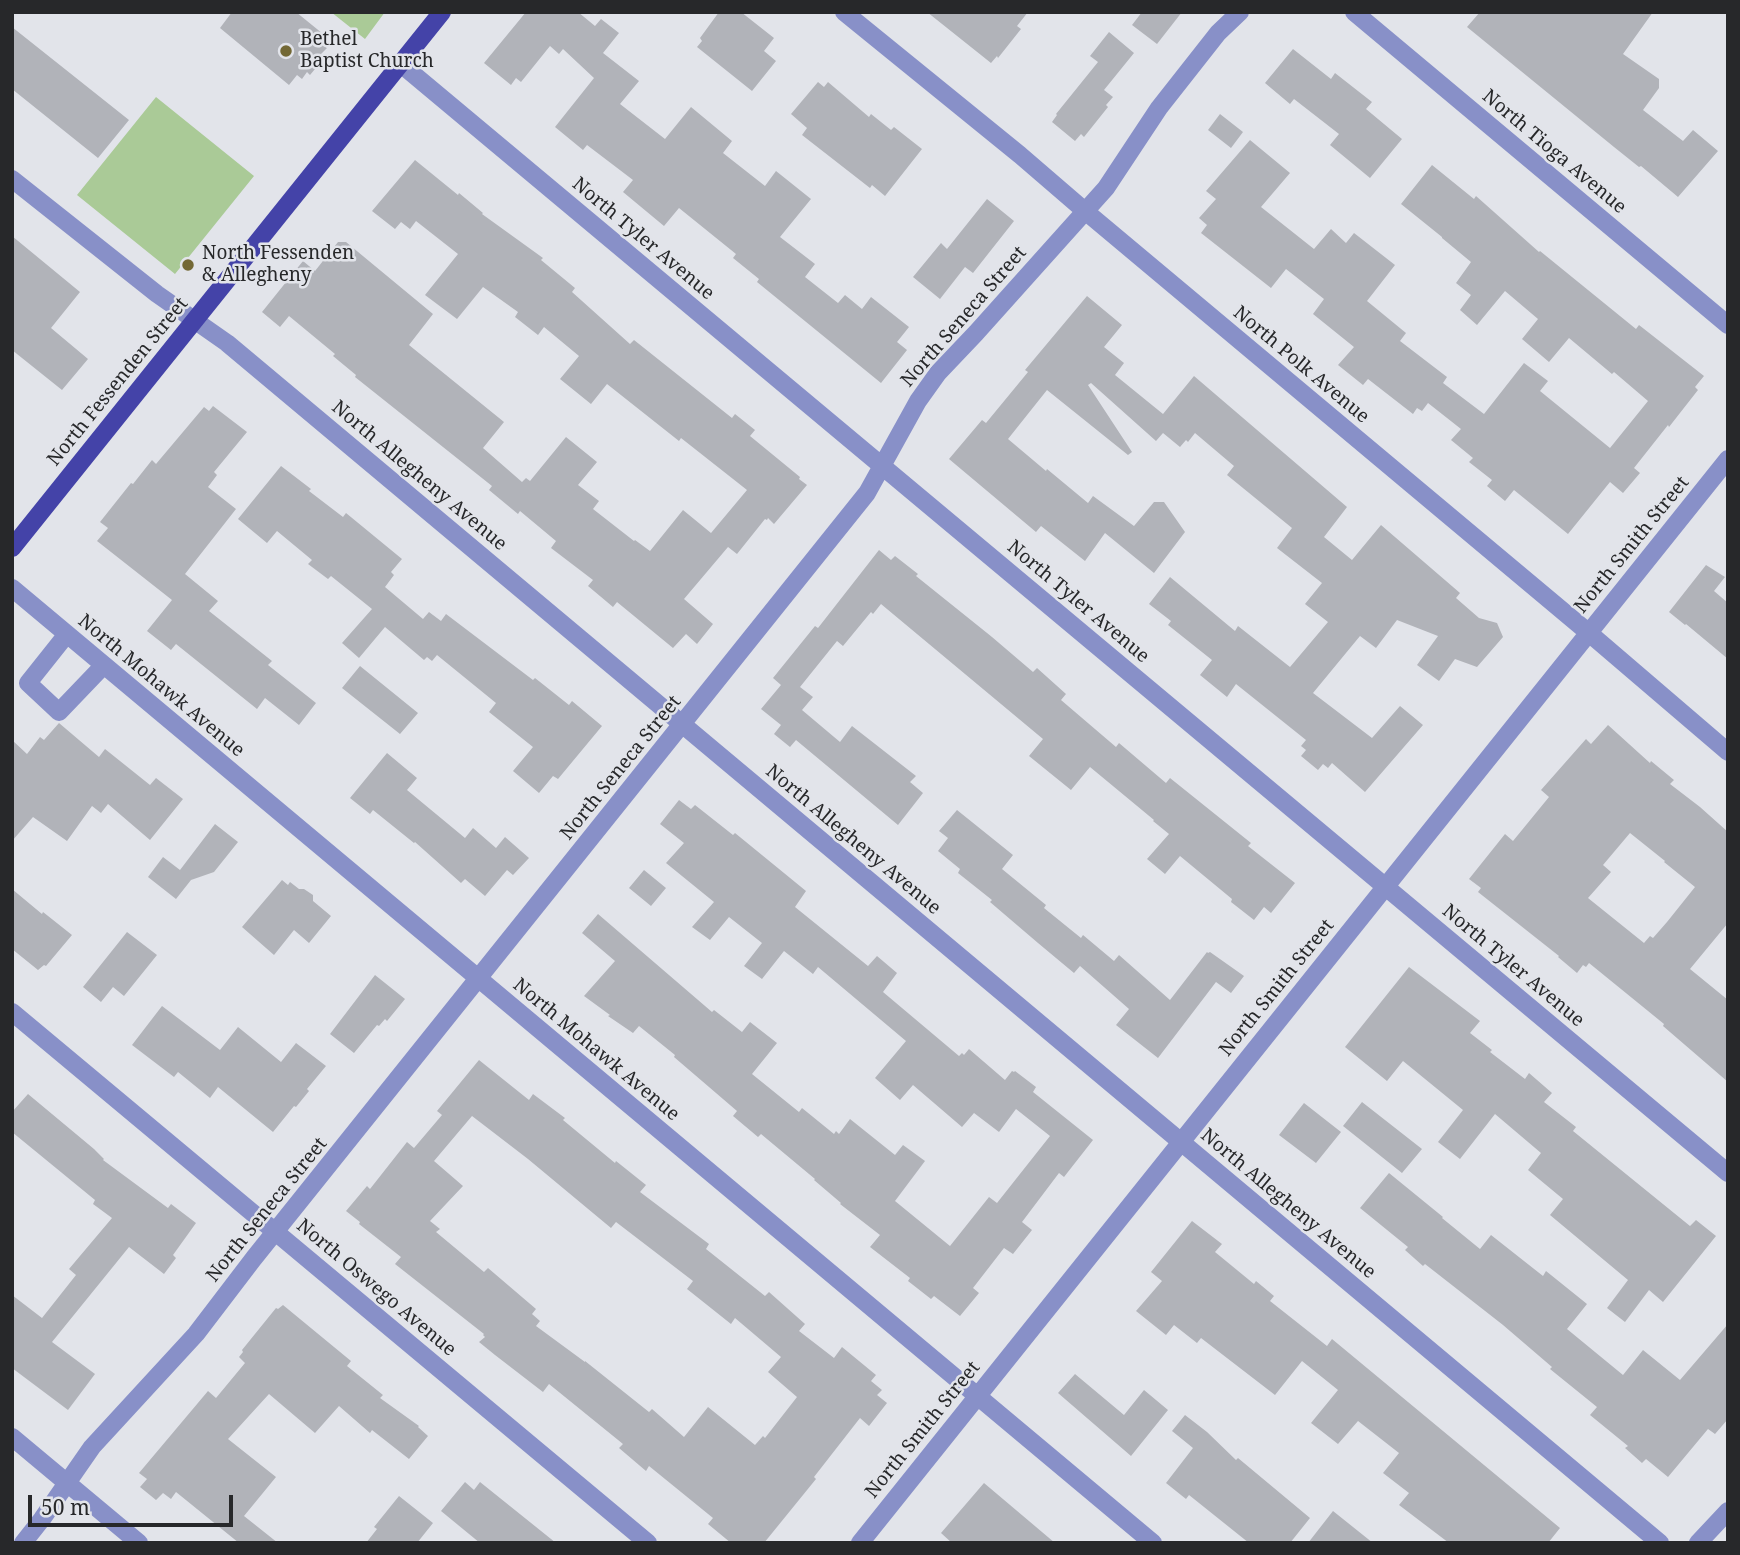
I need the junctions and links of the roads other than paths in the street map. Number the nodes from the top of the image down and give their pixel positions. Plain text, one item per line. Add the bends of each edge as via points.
1 (442, 12) edge
2 (844, 12) edge
3 (1240, 12) edge
4 (1354, 12) edge
5 (401, 64) junction
6 (12, 179) edge
7 (1085, 211) junction
8 (195, 320) junction
9 (1728, 325) edge
10 (1728, 459) edge
11 (883, 466) junction
12 (12, 548) edge
13 (12, 589) edge
14 (1589, 633) junction
15 (67, 634) junction
16 (104, 665) junction
17 (683, 724) junction
18 (1728, 752) edge
19 (1385, 887) junction
20 (478, 979) junction
21 (12, 1012) edge
22 (1181, 1142) junction
23 (1728, 1172) edge
24 (276, 1231) junction
25 (977, 1395) junction
26 (12, 1437) edge
27 (67, 1483) junction
28 (1728, 1511) edge
29 (23, 1543) edge
30 (139, 1543) edge
31 (648, 1543) edge
32 (860, 1543) edge
33 (1153, 1543) edge
34 (1660, 1543) edge
35 (1698, 1543) edge

1 - 5 main road, North Fessenden Street
2 - 7 street, North Polk Avenue
3 - 7 street, North Seneca Street via 1159,108 1106,188
4 - 9 street, North Tioga Avenue
5 - 8 main road, North Fessenden Street
5 - 11 street, North Tyler Avenue
6 - 8 street, North Allegheny Avenue
7 - 11 street, North Seneca Street via 938,373
7 - 14 street, North Polk Avenue
8 - 12 main road, North Fessenden Street
8 - 17 street, North Allegheny Avenue
10 - 14 street, North Smith Street
11 - 17 street, North Seneca Street via 867,493
11 - 19 street, North Tyler Avenue
13 - 15 street, North Mohawk Avenue
14 - 18 street, North Polk Avenue
14 - 19 street, North Smith Street
15 - 16 street, North Mohawk Avenue
15 - 16 street via 28,683 59,712
16 - 20 street, North Mohawk Avenue
17 - 20 street, North Seneca Street
17 - 22 street, North Allegheny Avenue
19 - 22 street, North Smith Street
19 - 23 street, North Tyler Avenue
20 - 24 street, North Seneca Street
20 - 25 street, North Mohawk Avenue
21 - 24 street, North Oswego Avenue
22 - 25 street, North Smith Street
22 - 34 street, North Allegheny Avenue
24 - 27 street, North Seneca Street via 196,1334 92,1447
24 - 31 street, North Oswego Avenue
25 - 32 street, North Smith Street
25 - 33 street, North Mohawk Avenue
26 - 27 street
27 - 29 street, North Seneca Street
27 - 30 street
28 - 35 street

